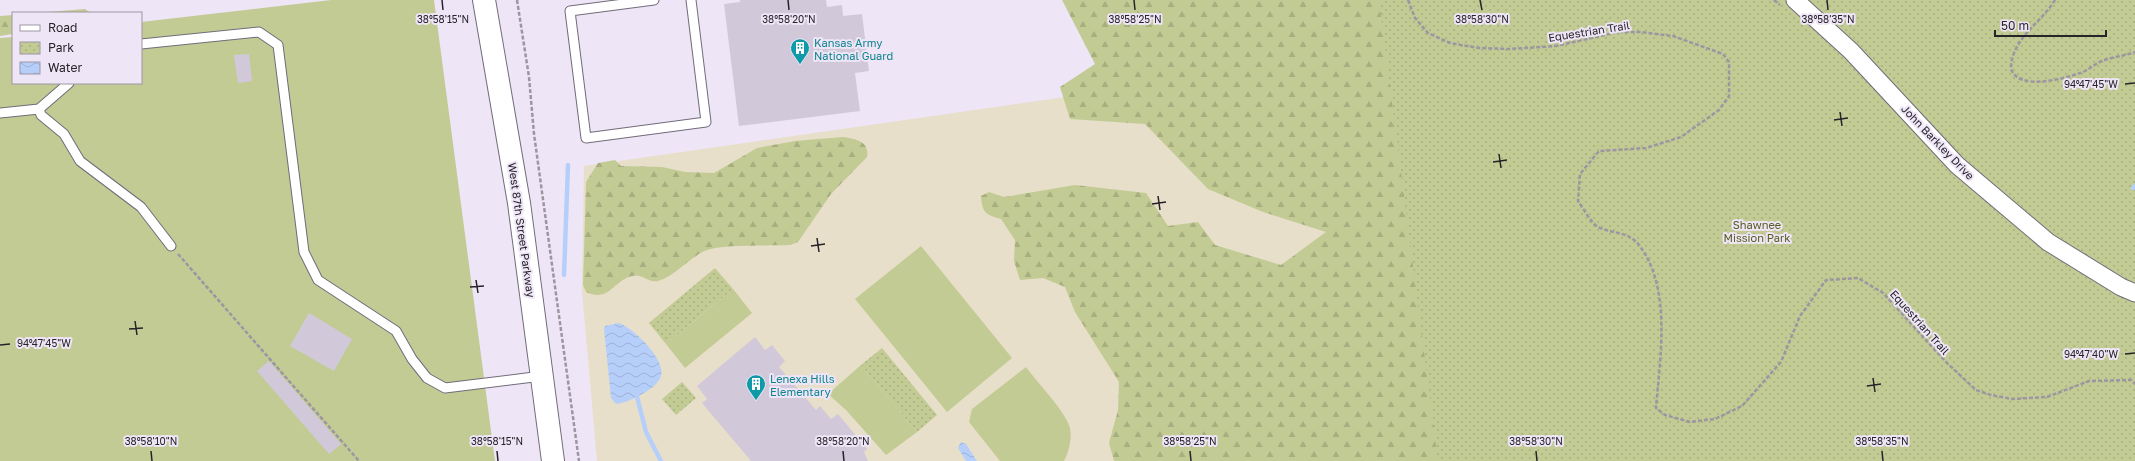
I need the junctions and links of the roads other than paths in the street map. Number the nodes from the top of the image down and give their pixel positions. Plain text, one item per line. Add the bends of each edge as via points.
1 (484, 0) edge
2 (654, 0) edge
3 (691, 0) edge
4 (1794, 0) edge
5 (609, 3) edge
6 (142, 44) edge
7 (68, 84) edge
8 (39, 109) junction
9 (0, 113) edge
10 (172, 246) road end
11 (2135, 292) edge
12 (542, 376) junction
13 (554, 461) edge

1 - 12 main road, West 87th Street Parkway via 519,203
2 - 5 lane
3 - 5 lane via 706,122 586,138 570,11
4 - 11 street, John Barkley Drive via 1851,51 1957,165 2048,242 2121,287
6 - 12 lane via 259,32 278,45 304,252 318,280 396,331 412,359 427,378 445,388
7 - 8 lane
8 - 9 lane
8 - 10 lane via 41,115 64,134 80,161 141,207
12 - 13 main road, West 87th Street Parkway

